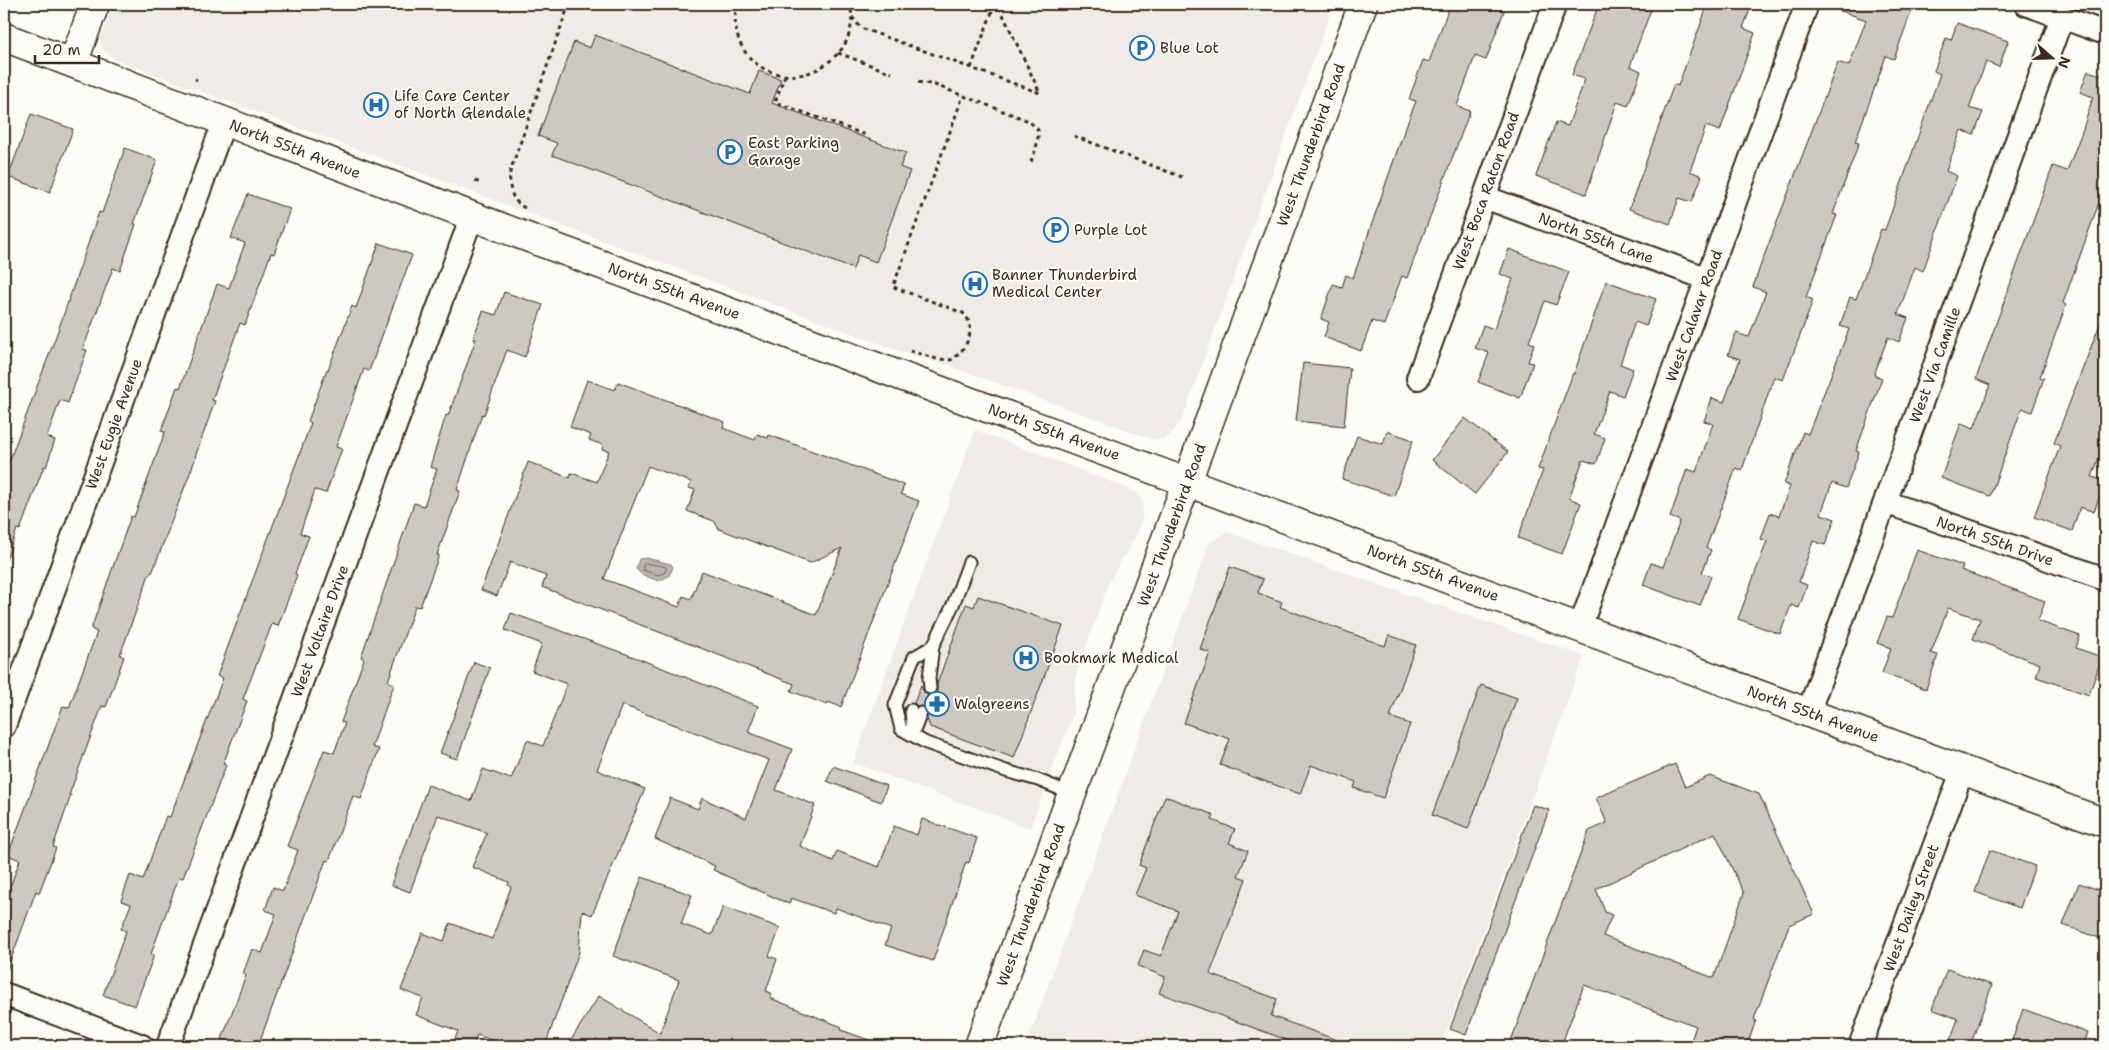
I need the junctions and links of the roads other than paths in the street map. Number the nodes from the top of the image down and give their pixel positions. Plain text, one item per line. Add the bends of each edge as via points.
1 (95, 4) edge
2 (1363, 4) edge
3 (1555, 4) edge
4 (1807, 4) edge
5 (2026, 4) edge
6 (2062, 17) junction
7 (2105, 33) edge
8 (4, 37) edge
9 (73, 63) junction
10 (224, 122) junction
11 (1484, 197) junction
12 (472, 216) junction
13 (1708, 279) junction
14 (1418, 378) dead end
15 (1188, 482) junction
16 (1885, 502) junction
17 (969, 562) dead end
18 (2105, 579) edge
19 (1580, 627) junction
20 (933, 646) junction
21 (926, 684) dead end
22 (916, 712) dead end
23 (1808, 713) junction
24 (4, 726) edge
25 (913, 735) junction
26 (1963, 769) junction
27 (1072, 794) junction
28 (2105, 823) edge
29 (4, 994) edge
30 (142, 1046) edge
31 (168, 1046) edge
32 (979, 1046) edge
33 (1860, 1046) edge

1 - 9 street
2 - 15 street, West Thunderbird Road
3 - 11 street, West Boca Raton Road
4 - 13 street, West Calavar Road
5 - 6 street
6 - 7 street
6 - 16 street, West Via Camille
8 - 9 street, North 55th Avenue
9 - 10 street, North 55th Avenue
10 - 12 street, North 55th Avenue
10 - 24 street, West Eugie Avenue
11 - 13 street, North 55th Lane
11 - 14 street, West Boca Raton Road
12 - 15 street, North 55th Avenue
12 - 31 street, West Voltaire Drive
13 - 19 street, West Calavar Road
15 - 19 street, North 55th Avenue
15 - 27 street, West Thunderbird Road
16 - 18 street, North 55th Drive
16 - 23 street, West Via Camille
17 - 20 lane
19 - 23 street, North 55th Avenue
20 - 21 lane
20 - 25 lane via 914,656 895,706 901,728
22 - 25 lane
23 - 26 street, North 55th Avenue
25 - 27 lane via 926,743
26 - 28 street, North 55th Avenue
26 - 33 street, West Dailey Street
27 - 32 street, West Thunderbird Road
29 - 30 street

